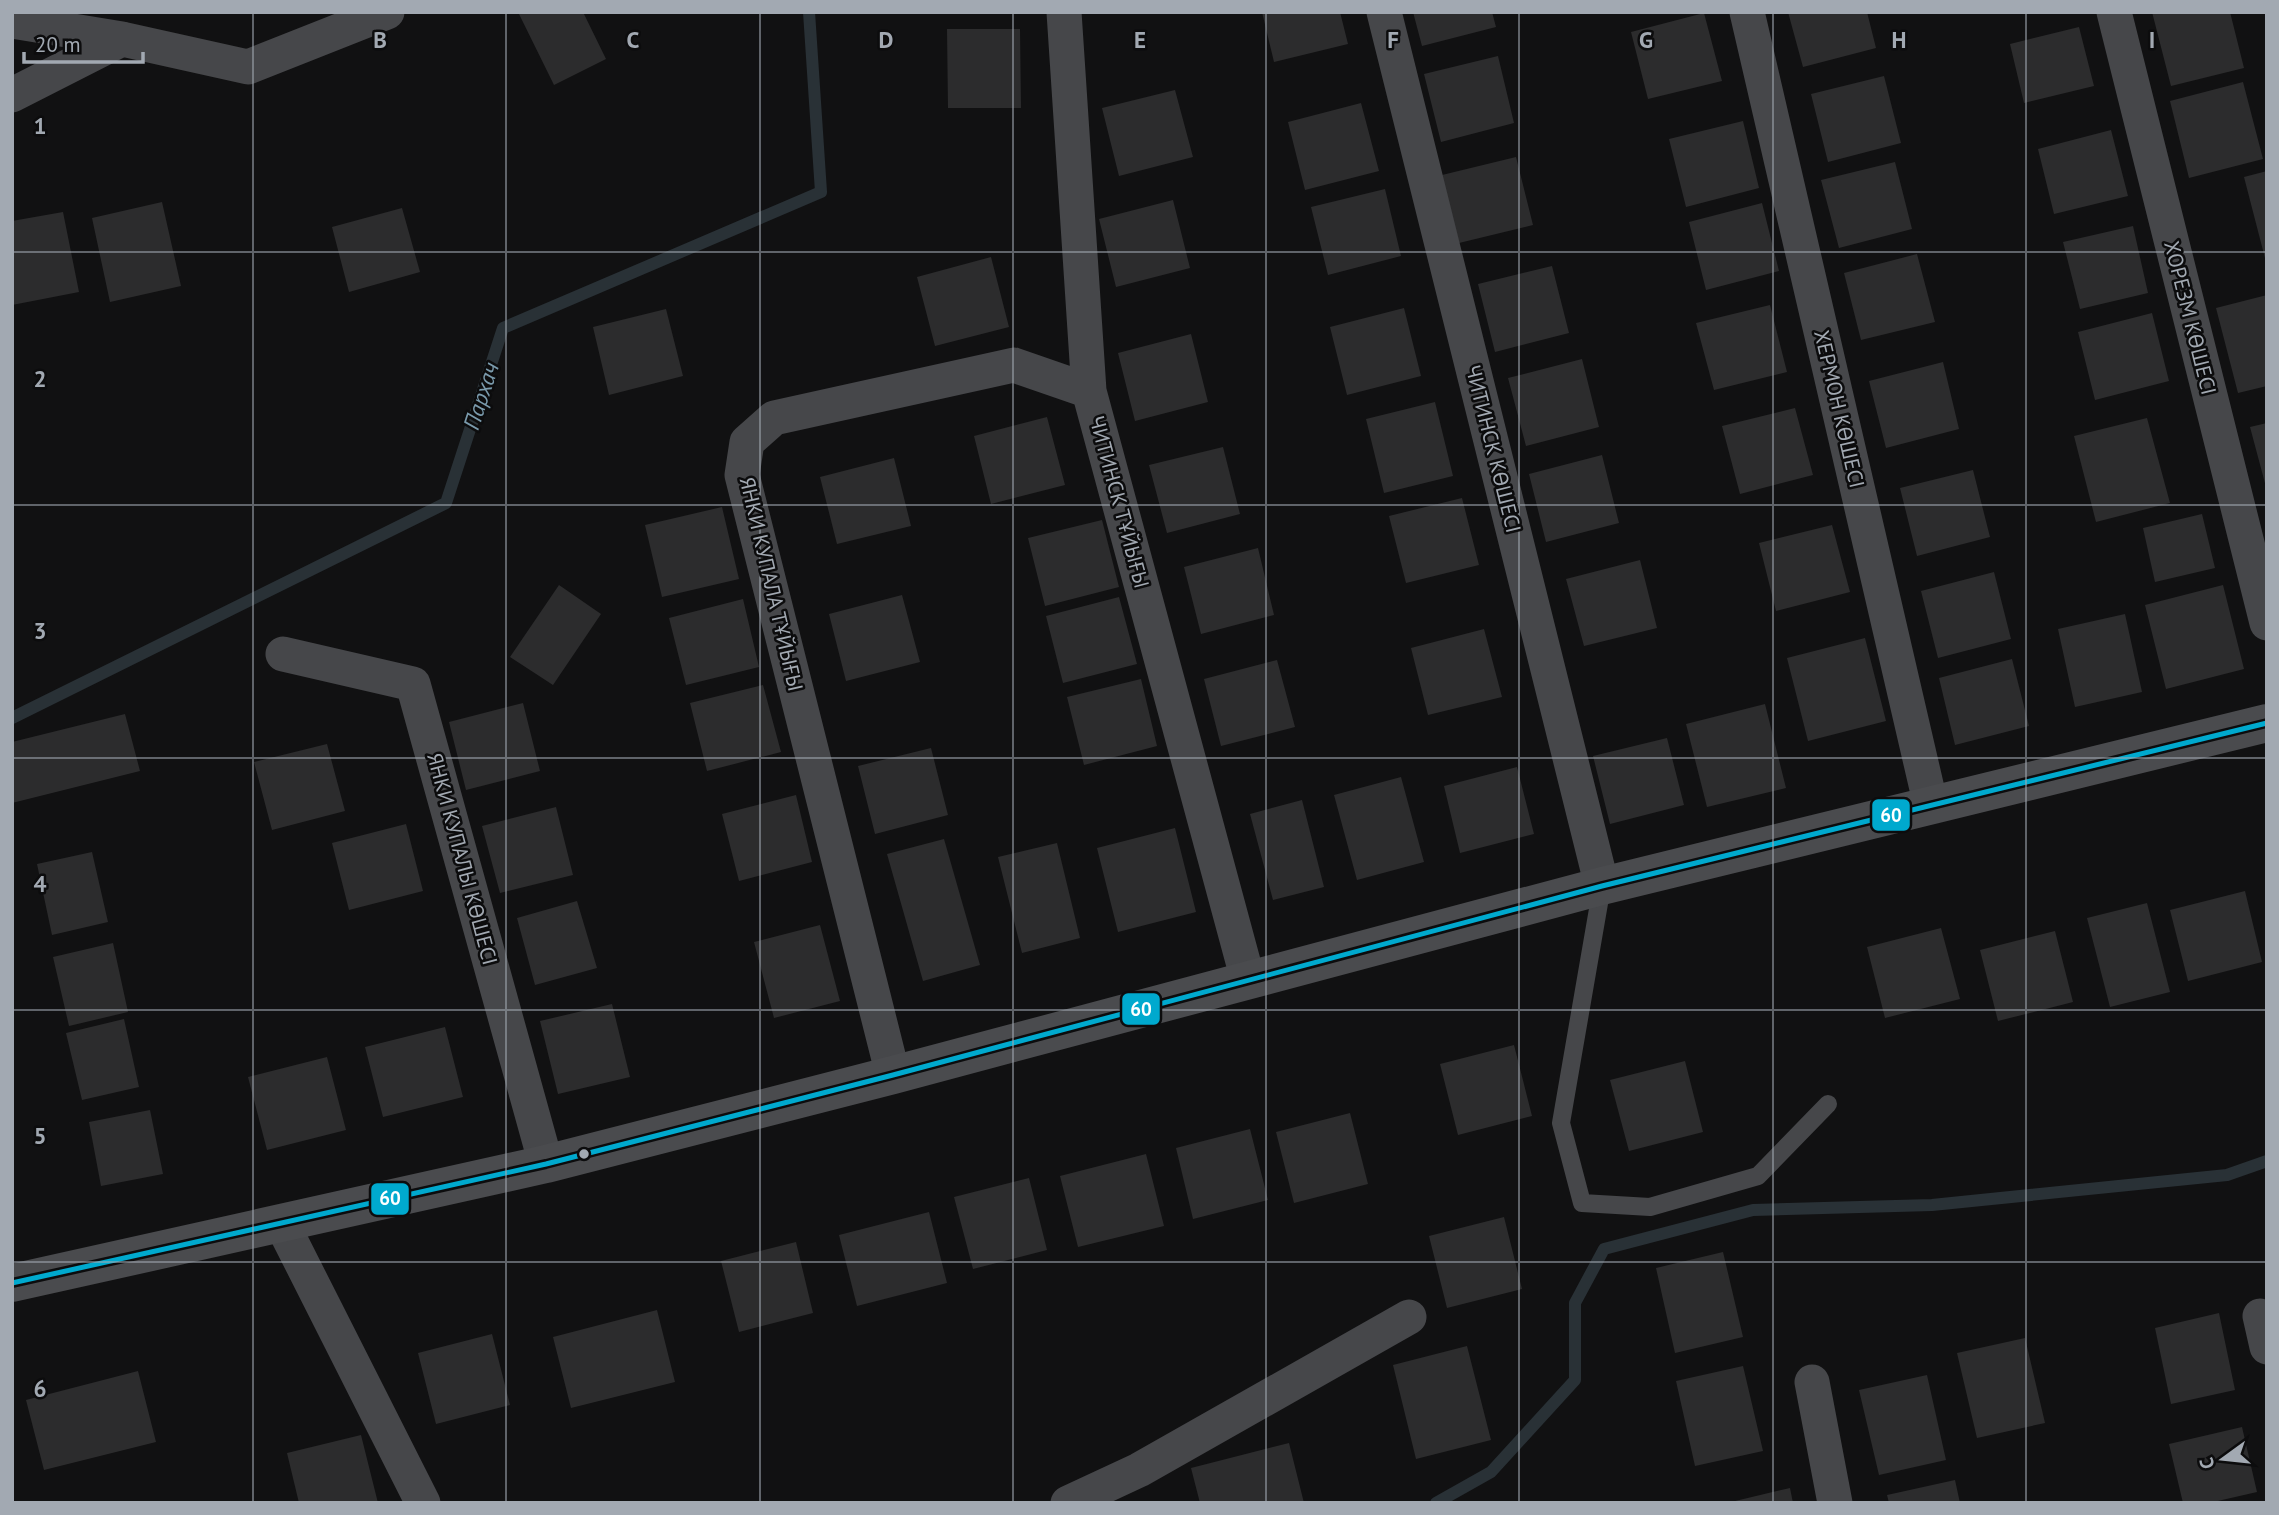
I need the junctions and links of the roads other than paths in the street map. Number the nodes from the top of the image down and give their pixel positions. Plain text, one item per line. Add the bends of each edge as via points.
1 (387, 12) edge
2 (1064, 12) edge
3 (1384, 12) edge
4 (1747, 12) edge
5 (2114, 12) edge
6 (12, 21) edge
7 (122, 39) junction
8 (12, 95) edge
9 (1089, 391) junction
10 (2267, 624) edge
11 (283, 654) dead end
12 (2267, 723) edge
13 (1931, 806) junction
14 (1602, 886) junction
15 (1248, 980) junction
16 (893, 1075) junction
17 (1828, 1104) dead end
18 (546, 1164) junction
19 (282, 1224) junction
20 (12, 1283) edge
21 (1409, 1317) dead end
22 (1812, 1382) dead end
23 (423, 1503) edge
24 (1068, 1503) edge
25 (1835, 1503) edge

1 - 7 street via 248,67
2 - 9 street, ЧИТИНСК ТҰЙЫҒЫ
3 - 14 street, ЧИТИНСК КӨШЕСІ
4 - 13 street, ХЕРМОН КӨШЕСІ
5 - 10 street, ХОРЕЗМ КӨШЕСІ
6 - 7 street
7 - 8 street
9 - 15 street, ЧИТИНСК ТҰЙЫҒЫ
9 - 16 street, ЯНКИ КУПАЛА ТҰЙЫҒЫ via 1014,366 775,418 747,442 742,475
11 - 18 street, ЯНКИ КУПАЛЫ КӨШЕСІ via 413,684
12 - 13 main road
13 - 14 main road
14 - 15 main road
14 - 17 lane via 1561,1123 1582,1203 1650,1207 1758,1176
15 - 16 main road
16 - 18 main road
18 - 19 main road
19 - 20 main road
19 - 23 street
21 - 24 street via 1139,1470
22 - 25 street

